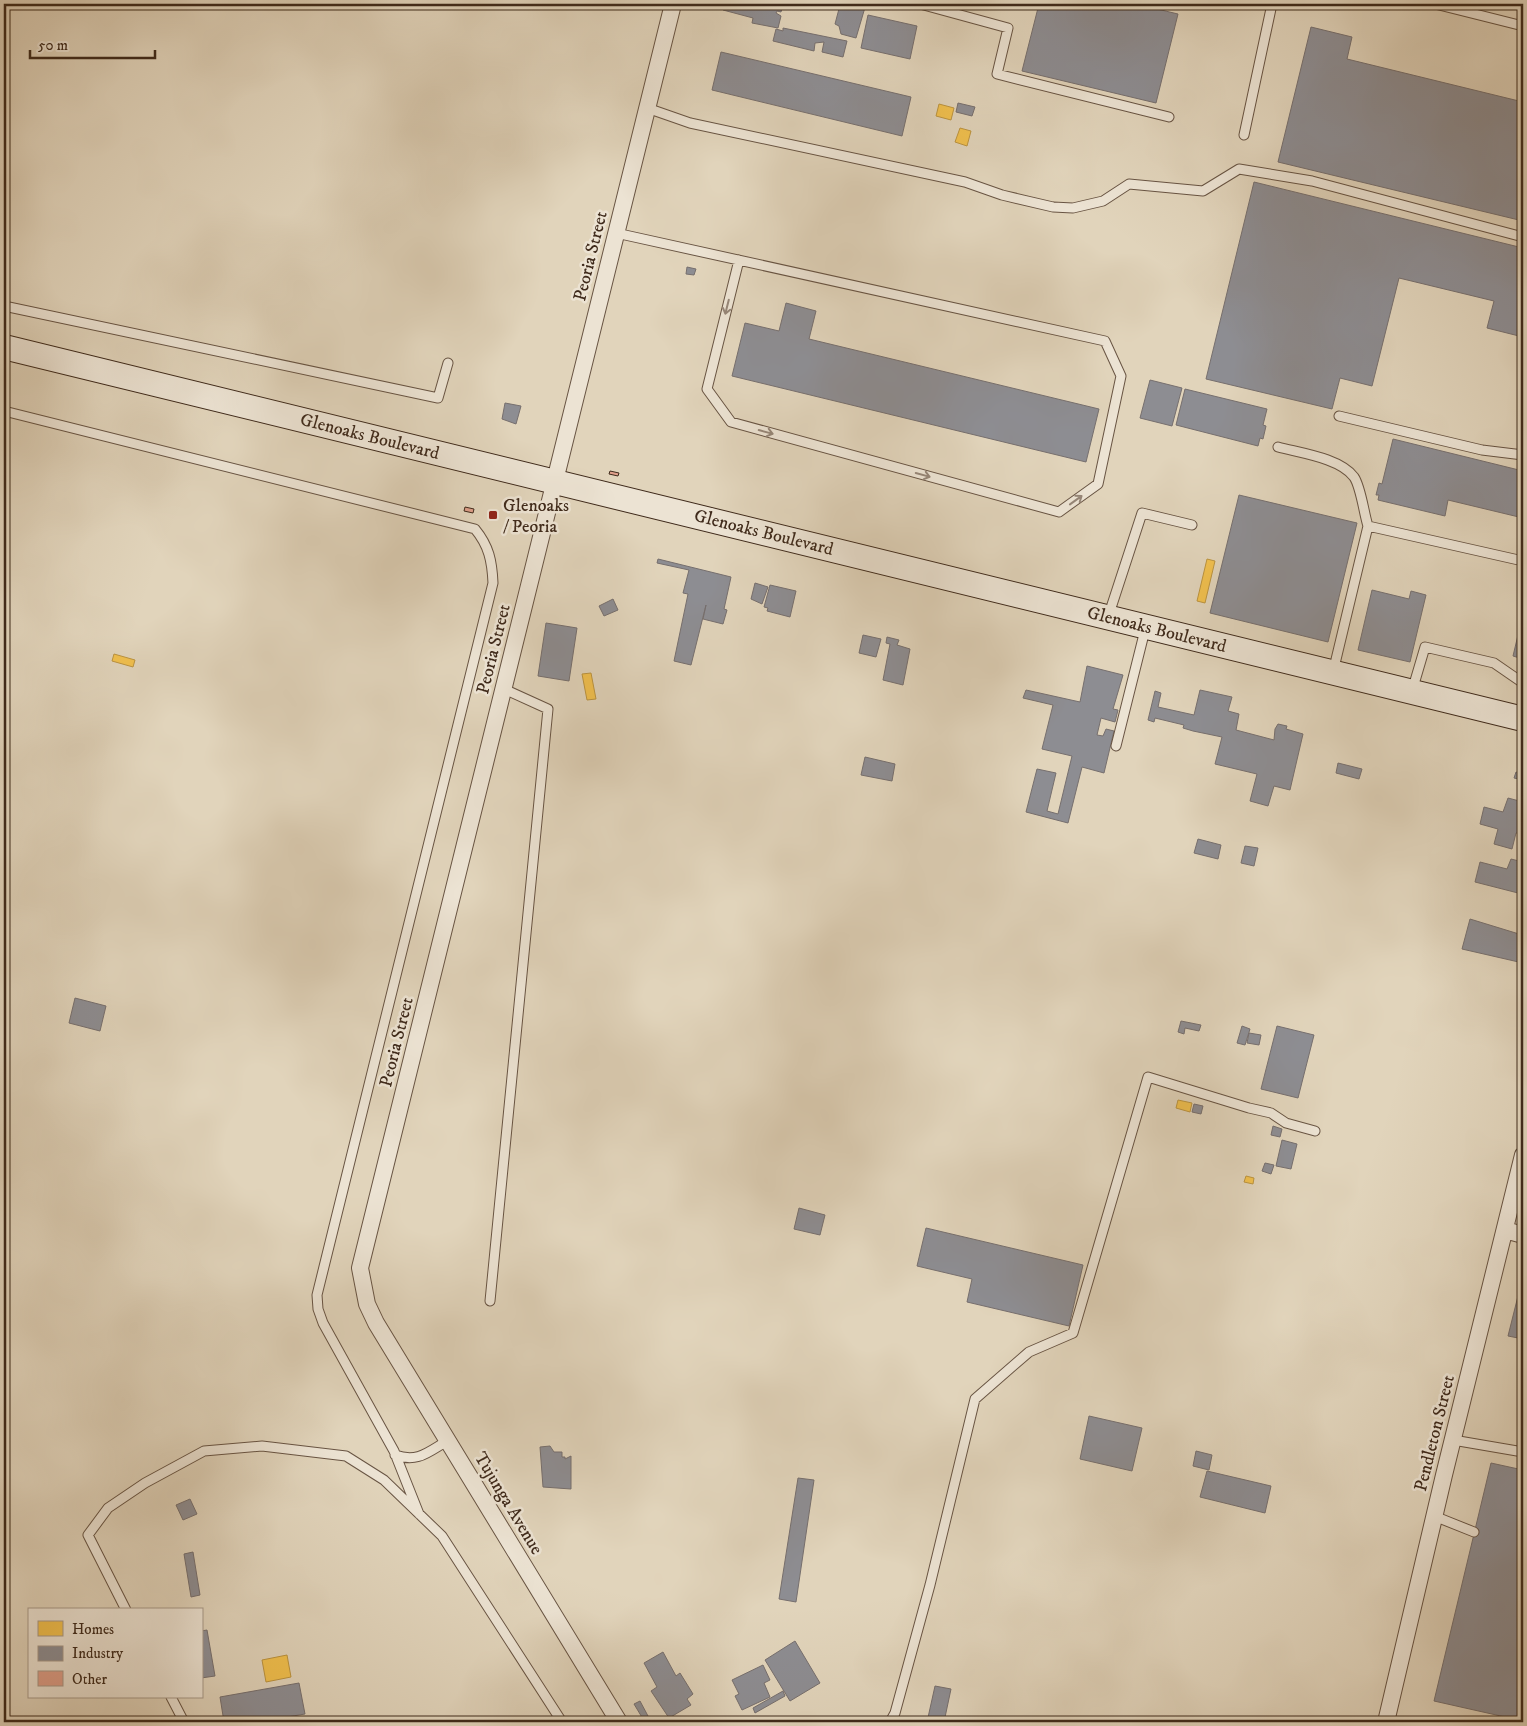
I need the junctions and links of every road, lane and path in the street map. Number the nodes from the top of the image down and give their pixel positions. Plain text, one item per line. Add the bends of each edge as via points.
1 (672, 4) edge
2 (920, 4) edge
3 (1272, 4) edge
4 (1434, 4) edge
5 (1523, 26) edge
6 (647, 108) junction
7 (1169, 117) dead end
8 (1244, 135) dead end
9 (616, 233) junction
10 (1523, 237) edge
11 (738, 260) junction
12 (4, 306) edge
13 (4, 347) edge
14 (448, 363) dead end
15 (4, 411) edge
16 (1339, 416) dead end
17 (1278, 447) dead end
18 (1523, 455) edge
19 (556, 481) junction
20 (1192, 524) dead end
21 (1368, 526) junction
22 (1523, 561) edge
23 (1108, 617) junction
24 (1146, 626) junction
25 (1333, 672) junction
26 (1523, 682) edge
27 (504, 689) junction
28 (1412, 692) junction
29 (1523, 717) edge
30 (1116, 746) dead end
31 (1316, 1131) dead end
32 (1523, 1155) edge
33 (1505, 1230) junction
34 (1523, 1235) edge
35 (490, 1301) dead end
36 (367, 1304) joint
37 (1453, 1440) junction
38 (447, 1441) junction
39 (1523, 1452) edge
40 (395, 1455) junction
41 (418, 1514) junction
42 (1434, 1516) junction
43 (1474, 1532) dead end
44 (125, 1608) edge
45 (172, 1698) edge
46 (184, 1722) edge
47 (562, 1722) edge
48 (619, 1722) edge
49 (890, 1722) edge
50 (1386, 1722) edge

1 - 6 street, Peoria Street
2 - 7 lane via 1008,28 997,74
3 - 8 lane
4 - 5 lane
6 - 9 street, Peoria Street
6 - 10 lane via 690,123 965,182 1053,207 1073,208 1103,201 1129,184 1203,191 1239,168 1312,181
9 - 11 lane
9 - 19 street, Peoria Street
11 -> 11 lane via 706,389 730,422 1059,512 1098,484 1121,376 1105,341
12 - 14 lane via 438,398
13 - 19 main road, Glenoaks Boulevard
15 - 40 lane via 474,529 485,542 492,563 492,583 317,1295 323,1323
16 - 18 lane via 1482,450
17 - 21 lane via 1342,465 1355,478
19 - 23 main road, Glenoaks Boulevard
19 - 27 street, Peoria Street
20 - 23 lane via 1142,513
21 - 22 lane
21 - 25 lane
23 - 24 main road, Glenoaks Boulevard
24 - 25 main road, Glenoaks Boulevard
24 - 30 lane
25 - 28 main road, Glenoaks Boulevard
26 - 28 lane via 1494,663 1425,646
27 - 35 lane via 548,709
27 - 36 street, Peoria Street via 360,1268
28 - 29 main road, Glenoaks Boulevard
31 - 49 lane via 1286,1123 1271,1113 1148,1076 1073,1333 1029,1352 976,1399 930,1585
32 - 33 street, Pendleton Street
33 - 34 street
33 - 37 street, Pendleton Street
36 - 38 street, Tujunga Avenue
37 - 39 lane
37 - 42 street, Pendleton Street
38 - 40 lane via 409,1460
38 - 48 street, Tujunga Avenue
40 - 41 lane
41 - 44 lane via 384,1480 346,1456 262,1446 204,1451 144,1483 108,1508 88,1534
41 - 47 lane via 442,1536
42 - 43 lane
42 - 50 street, Pendleton Street
45 - 46 lane

